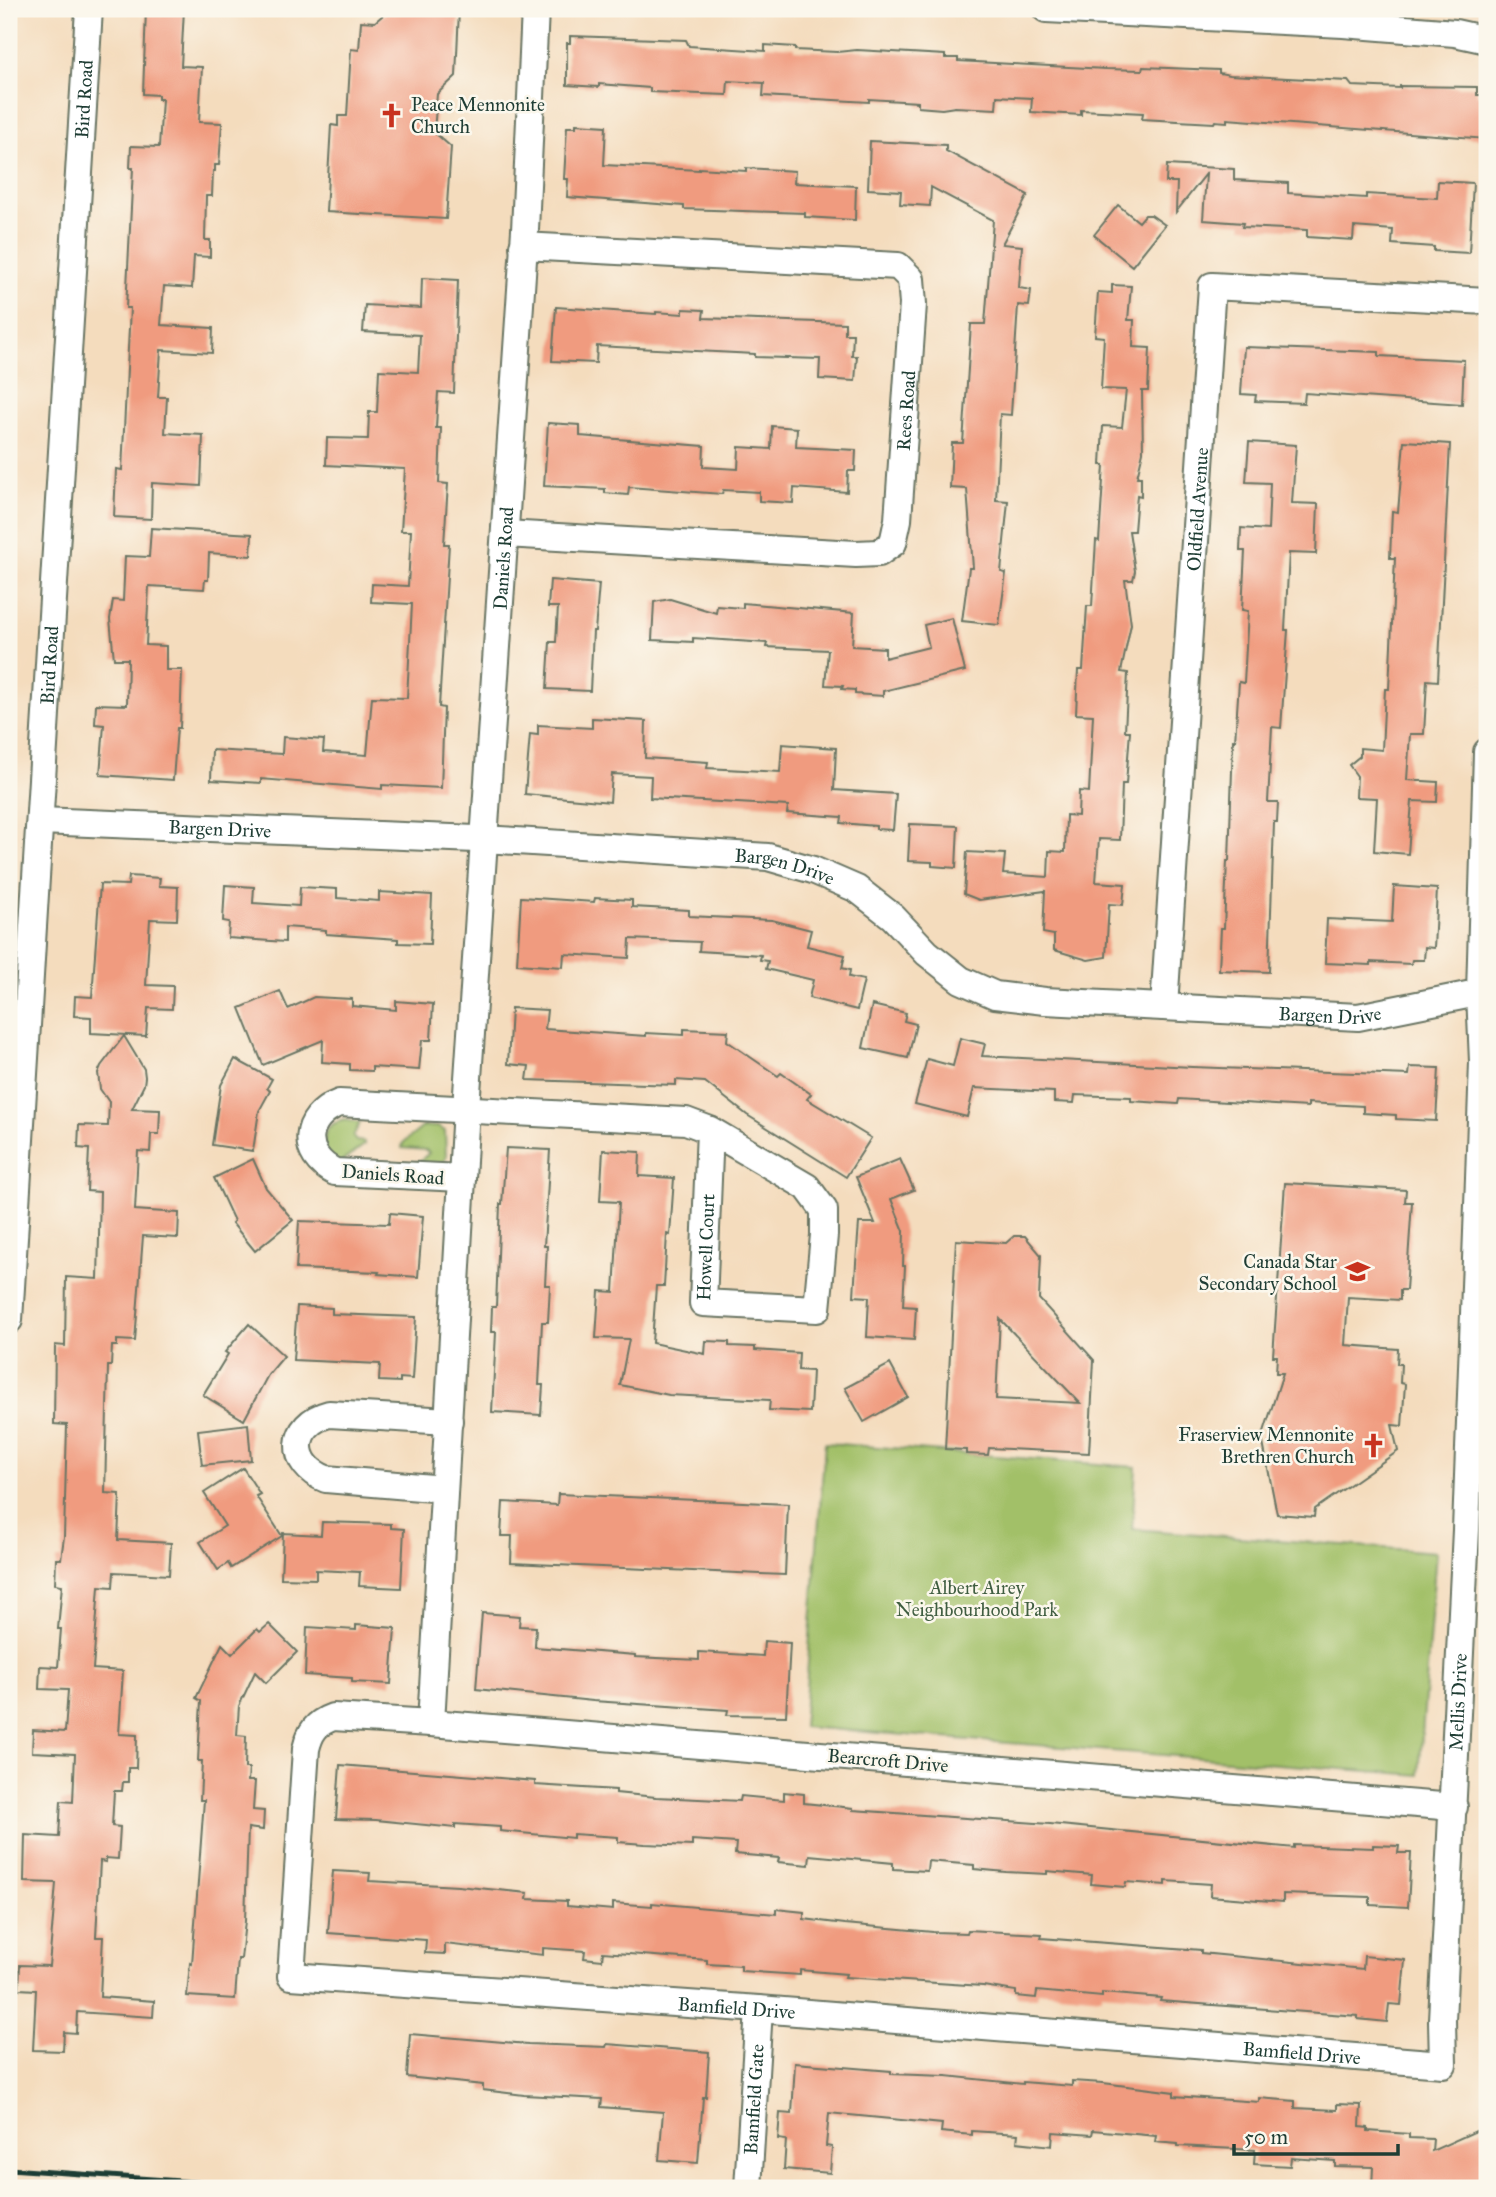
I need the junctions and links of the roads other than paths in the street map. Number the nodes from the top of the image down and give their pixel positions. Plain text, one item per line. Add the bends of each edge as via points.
1 (89, 9) edge
2 (535, 9) edge
3 (1046, 9) edge
4 (1343, 16) edge
5 (1487, 40) edge
6 (523, 246) junction
7 (1487, 301) edge
8 (505, 534) junction
9 (1487, 752) edge
10 (40, 821) junction
11 (485, 840) junction
12 (1484, 992) edge
13 (1164, 1007) junction
14 (466, 1108) junction
15 (710, 1130) junction
16 (462, 1178) junction
17 (9, 1320) edge
18 (449, 1421) junction
19 (444, 1489) junction
20 (323, 1721) joint
21 (430, 1723) junction
22 (1454, 1807) junction
23 (759, 2009) junction
24 (1443, 2064) joint
25 (748, 2188) edge

1 - 10 street, Bird Road
2 - 6 street, Daniels Road
3 - 4 street
4 - 5 street
6 - 8 street, Daniels Road
6 - 8 street, Rees Road via 898,266 911,279 913,304 898,520 894,543 879,553
7 - 13 street, Oldfield Avenue via 1212,286
8 - 11 street, Daniels Road
9 - 12 street, Mellis Drive
10 - 11 street, Bargen Drive
10 - 17 street, Bird Road
11 - 13 street, Bargen Drive via 768,857 857,889 961,980 995,995
11 - 14 street, Daniels Road
12 - 13 street, Bargen Drive via 1358,1017
12 - 22 street, Mellis Drive
14 - 15 street, Howell Court via 686,1121
14 - 16 street, Daniels Road
14 - 16 street, Daniels Road via 339,1103 319,1114 310,1135 316,1158 335,1172
15 - 15 street, Howell Court via 703,1304 817,1310 824,1210 807,1187
16 - 18 street, Daniels Road
18 - 19 street, Daniels Road
18 - 19 street via 329,1414 309,1423 299,1442 305,1466 326,1479
19 - 21 street, Daniels Road
20 - 21 street, Bearcroft Drive via 334,1717
20 - 23 street, Bamfield Drive via 310,1734 306,1749 291,1976
21 - 22 street, Bearcroft Drive
22 - 24 street, Mellis Drive via 1441,2020
23 - 24 street, Bamfield Drive
23 - 25 street, Bamfield Gate

